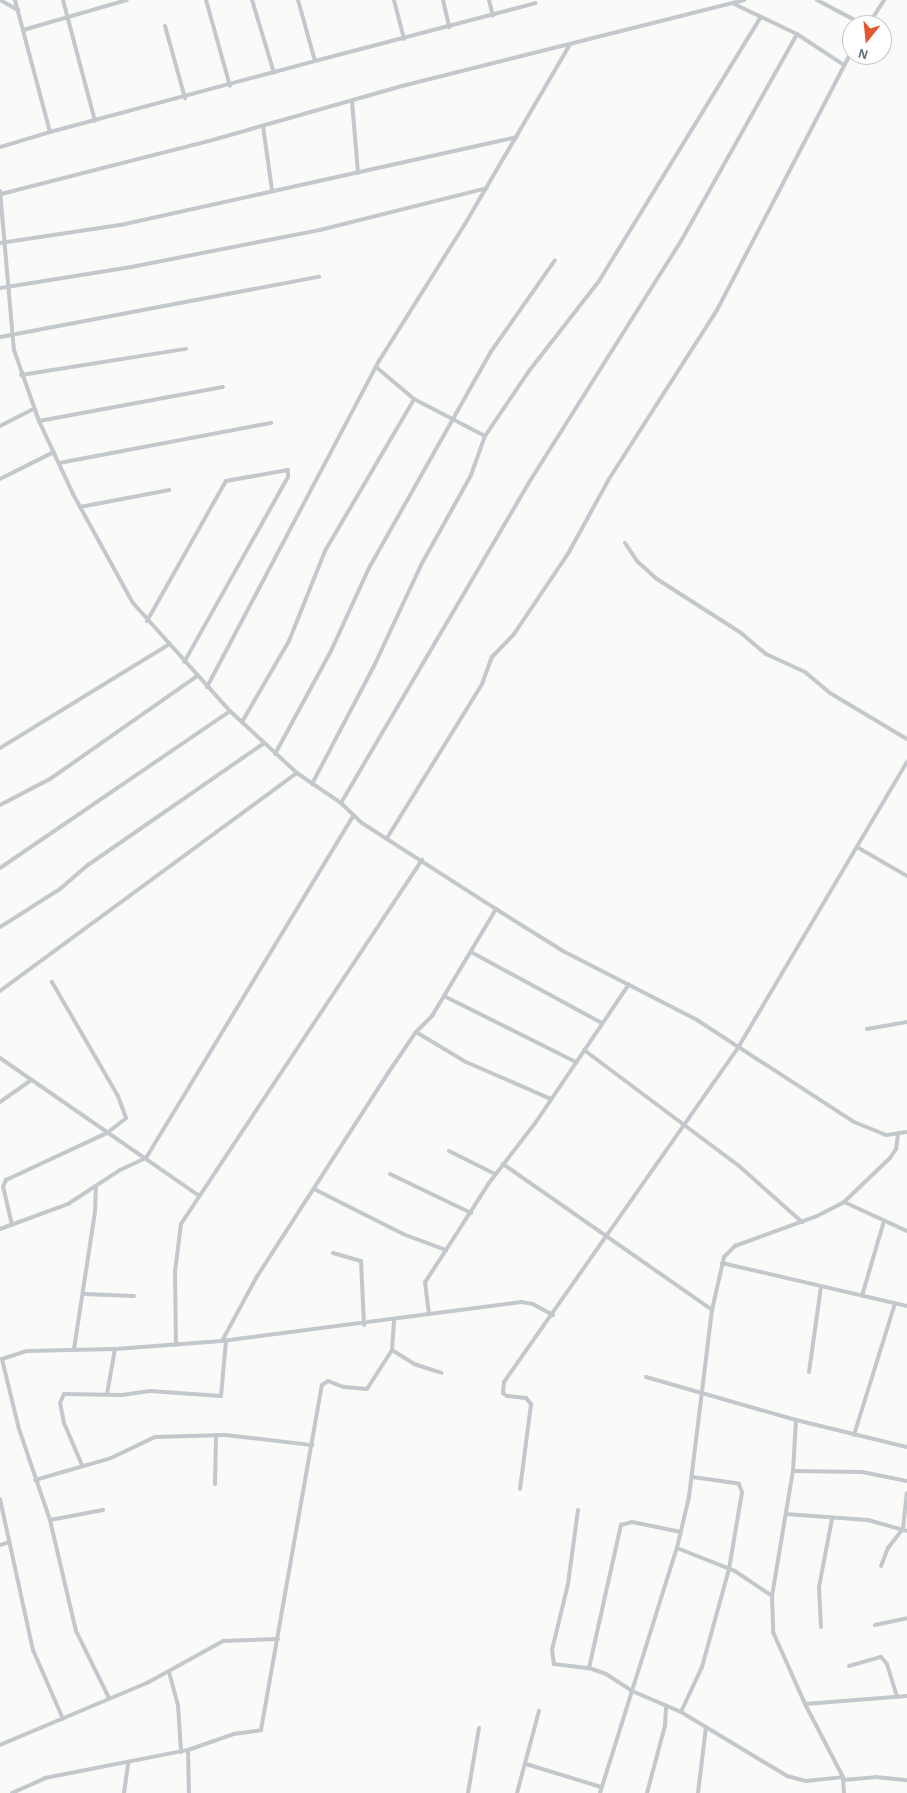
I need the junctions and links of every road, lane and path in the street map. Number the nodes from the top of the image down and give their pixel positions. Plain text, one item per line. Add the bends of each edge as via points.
1 (0, 0) edge
2 (15, 0) edge
3 (63, 0) edge
4 (127, 0) edge
5 (206, 0) edge
6 (252, 0) edge
7 (298, 0) edge
8 (394, 0) edge
9 (442, 0) edge
10 (489, 0) edge
11 (744, 0) edge
12 (817, 0) edge
13 (884, 0) edge
14 (536, 3) dead end
15 (732, 3) junction
16 (18, 10) junction
17 (67, 15) junction
18 (845, 15) edge
19 (874, 15) edge
20 (493, 16) junction
21 (760, 18) junction
22 (164, 26) dead end
23 (449, 27) junction
24 (23, 30) junction
25 (797, 34) junction
26 (404, 38) junction
27 (569, 46) junction
28 (315, 61) junction
29 (842, 64) edge
30 (844, 65) edge
31 (274, 73) junction
32 (230, 86) junction
33 (186, 98) junction
34 (352, 101) junction
35 (95, 121) junction
36 (263, 126) junction
37 (50, 132) junction
38 (516, 138) junction
39 (0, 147) edge
40 (360, 172) junction
41 (487, 188) junction
42 (272, 190) junction
43 (0, 193) edge
44 (190, 209) dead end
45 (6, 242) junction
46 (0, 243) edge
47 (555, 260) dead end
48 (319, 277) dead end
49 (8, 286) junction
50 (0, 288) edge
51 (11, 334) junction
52 (0, 337) edge
53 (186, 349) dead end
54 (376, 367) junction
55 (21, 376) junction
56 (223, 387) dead end
57 (414, 399) junction
58 (34, 409) junction
59 (39, 421) junction
60 (452, 421) junction
61 (271, 423) dead end
62 (0, 426) edge
63 (485, 436) junction
64 (54, 452) junction
65 (58, 463) junction
66 (0, 479) edge
67 (170, 490) dead end
68 (80, 507) junction
69 (625, 543) dead end
70 (147, 621) junction
71 (168, 645) junction
72 (184, 662) junction
73 (197, 676) junction
74 (207, 687) junction
75 (230, 711) junction
76 (242, 722) junction
77 (907, 739) edge
78 (263, 744) junction
79 (0, 748) edge
80 (275, 754) junction
81 (907, 762) edge
82 (902, 771) junction
83 (907, 773) edge
84 (297, 774) junction
85 (312, 784) junction
86 (342, 803) junction
87 (0, 805) edge
88 (353, 816) junction
89 (387, 838) junction
90 (857, 847) junction
91 (422, 860) junction
92 (0, 868) edge
93 (907, 876) edge
94 (496, 909) junction
95 (0, 927) edge
96 (471, 952) junction
97 (52, 982) dead end
98 (629, 984) junction
99 (0, 991) edge
100 (444, 996) junction
101 (907, 1022) edge
102 (602, 1023) junction
103 (867, 1029) dead end
104 (416, 1032) junction
105 (739, 1046) junction
106 (584, 1050) junction
107 (0, 1058) edge
108 (576, 1062) junction
109 (32, 1080) junction
110 (551, 1100) junction
111 (0, 1102) edge
112 (683, 1123) junction
113 (907, 1132) edge
114 (107, 1134) junction
115 (898, 1134) junction
116 (449, 1151) dead end
117 (146, 1158) junction
118 (503, 1164) junction
119 (390, 1174) dead end
120 (496, 1174) junction
121 (96, 1186) junction
122 (314, 1189) junction
123 (198, 1195) junction
124 (844, 1202) junction
125 (471, 1213) junction
126 (884, 1221) junction
127 (802, 1222) junction
128 (12, 1225) junction
129 (0, 1229) edge
130 (907, 1231) edge
131 (606, 1238) junction
132 (446, 1250) junction
133 (333, 1254) dead end
134 (722, 1263) junction
135 (821, 1287) junction
136 (84, 1294) junction
137 (134, 1296) dead end
138 (862, 1296) junction
139 (895, 1303) junction
140 (907, 1306) edge
141 (712, 1310) junction
142 (429, 1314) junction
143 (553, 1315) junction
144 (394, 1320) junction
145 (364, 1324) junction
146 (224, 1341) junction
147 (176, 1346) junction
148 (74, 1349) junction
149 (115, 1349) junction
150 (392, 1350) junction
151 (809, 1372) dead end
152 (442, 1373) dead end
153 (646, 1377) dead end
154 (107, 1394) junction
155 (702, 1394) junction
156 (796, 1420) junction
157 (854, 1435) junction
158 (216, 1436) junction
159 (312, 1445) junction
160 (907, 1447) edge
161 (82, 1465) junction
162 (793, 1471) junction
163 (692, 1477) junction
164 (35, 1480) junction
165 (907, 1481) edge
166 (215, 1484) dead end
167 (520, 1488) dead end
168 (907, 1493) edge
169 (0, 1499) edge
170 (104, 1510) dead end
171 (578, 1510) dead end
172 (786, 1514) junction
173 (832, 1519) junction
174 (50, 1520) junction
175 (905, 1530) edge
176 (681, 1532) junction
177 (10, 1542) junction
178 (0, 1545) edge
179 (677, 1548) junction
180 (881, 1566) dead end
181 (729, 1569) junction
182 (772, 1596) junction
183 (907, 1618) edge
184 (875, 1625) dead end
185 (821, 1627) dead end
186 (278, 1639) junction
187 (849, 1666) dead end
188 (590, 1668) junction
189 (169, 1672) junction
190 (632, 1691) junction
191 (907, 1696) edge
192 (897, 1697) junction
193 (109, 1698) junction
194 (805, 1704) junction
195 (666, 1708) junction
196 (539, 1711) dead end
197 (680, 1712) junction
198 (63, 1719) junction
199 (706, 1727) junction
200 (479, 1728) dead end
201 (0, 1745) edge
202 (188, 1750) junction
203 (181, 1752) junction
204 (128, 1763) junction
205 (526, 1764) junction
206 (843, 1778) junction
207 (907, 1780) edge
208 (602, 1787) junction
209 (12, 1793) edge
210 (124, 1793) edge
211 (188, 1793) edge
212 (468, 1793) edge
213 (517, 1793) edge
214 (600, 1793) edge
215 (647, 1793) edge
216 (698, 1793) edge
217 (844, 1793) edge

1 - 16 street
2 - 16 street
3 - 17 street
4 - 17 street
5 - 32 street
6 - 31 street
7 - 28 street
8 - 26 street
9 - 23 street
10 - 20 street
11 - 15 street
12 - 18 street
13 - 19 street
14 - 20 street
15 - 21 street
15 - 27 street
16 - 24 street
17 - 24 street
17 - 35 street
20 - 23 street
21 - 25 street
21 - 63 street via 599,281
22 - 33 street
23 - 26 street
24 - 37 street
25 - 29 street
25 - 86 street via 681,242 528,484
26 - 28 street
27 - 34 street
27 - 38 street
28 - 31 street
30 - 89 street via 716,310 609,479 569,552 514,634 492,657 482,684
31 - 32 street
32 - 33 street
33 - 35 street
34 - 36 street
34 - 40 street
35 - 37 street
36 - 42 street
36 - 43 street
37 - 39 street
38 - 40 street
38 - 41 street
40 - 42 street
40 - 45 street via 125,224
41 - 49 street via 320,230 131,267
41 - 54 street
42 - 44 street
43 - 45 street
45 - 46 street
45 - 49 street
47 - 60 street via 490,353
48 - 51 street
49 - 50 street
49 - 51 street
51 - 52 street
51 - 55 street
53 - 55 street
54 - 57 street
54 - 74 street
55 - 58 street
56 - 59 street
57 - 60 street
57 - 76 street via 325,551 289,641
58 - 59 street
58 - 62 street
59 - 64 street
60 - 63 street
60 - 80 street via 369,568 331,651
61 - 65 street
63 - 85 street via 471,475
64 - 65 street
64 - 66 street
65 - 68 street
67 - 68 street
68 - 70 street via 133,603
69 - 77 street via 638,562 656,579 741,633 766,654 805,672 830,693
70 - 71 street
70 - 72 street via 226,481 288,470 288,477
71 - 72 street
71 - 79 street
72 - 73 street
73 - 74 street
73 - 87 street via 50,778
74 - 75 street
75 - 76 street
75 - 92 street
76 - 78 street
78 - 80 street
78 - 95 street via 88,864 60,889
80 - 84 street
81 - 82 street
82 - 83 street
82 - 90 street
84 - 85 street
84 - 99 street
85 - 86 street
86 - 88 street
88 - 89 street
88 - 117 street
89 - 91 street
90 - 93 street
90 - 105 street
91 - 94 street
91 - 123 street
94 - 96 street
94 - 98 street via 564,951
96 - 100 street
96 - 102 street
97 - 114 street via 126,1112 125,1122
98 - 102 street
98 - 105 street
100 - 104 street via 432,1016
100 - 108 street
101 - 103 street
102 - 106 street
104 - 110 street via 466,1062
104 - 122 street
105 - 112 street
105 - 115 street via 794,1086 854,1122 887,1135
106 - 108 street
106 - 112 street
107 - 109 street
108 - 110 street
109 - 111 street
109 - 114 street
110 - 118 street
112 - 127 street via 782,1202
112 - 131 street
113 - 115 street
114 - 117 street
114 - 128 street via 6,1180 3,1186
115 - 124 street via 896,1149 890,1158
116 - 120 street
117 - 121 street
117 - 123 street
118 - 120 street
118 - 131 street
119 - 125 street
120 - 125 street
121 - 128 street via 68,1204
121 - 136 street
122 - 132 street via 380,1223
122 - 146 street via 256,1278
123 - 147 street via 178,1236
124 - 126 street
124 - 127 street
125 - 132 street
126 - 130 street
126 - 138 street
127 - 134 street via 735,1246 728,1250
128 - 129 street
131 - 141 street
131 - 143 street
132 - 142 street via 425,1282
133 - 145 street via 361,1261
134 - 135 street
134 - 141 street
135 - 138 street
135 - 151 street
136 - 137 street
136 - 148 street
138 - 139 street
139 - 140 street
139 - 157 street
141 - 155 street
142 - 143 street via 520,1302 533,1304
142 - 144 street
143 - 167 street via 503,1388 506,1396 526,1398 531,1404
144 - 145 street
144 - 150 street
145 - 146 street
146 - 147 street
146 - 154 street via 221,1396 150,1391
147 - 149 street
148 - 149 street
148 - 164 street via 27,1351 2,1359
149 - 154 street
150 - 152 street via 414,1364
150 - 159 street via 367,1389 344,1387 328,1381 323,1383
153 - 155 street
154 - 161 street via 71,1392 61,1398 65,1429
155 - 156 street via 750,1404
155 - 163 street
156 - 157 street
156 - 162 street
157 - 160 street
158 - 159 street
158 - 161 street via 155,1437 110,1458
158 - 166 street
159 - 186 street
161 - 164 street
162 - 165 street via 862,1472
162 - 172 street
163 - 176 street
163 - 181 street via 735,1483 742,1488
164 - 174 street
168 - 175 street
169 - 177 street
170 - 174 street
171 - 188 street via 568,1584 551,1655 558,1666
172 - 173 street
172 - 182 street
173 - 175 street via 868,1520
173 - 185 street via 819,1587
174 - 193 street via 76,1631
175 - 180 street via 888,1548
176 - 179 street
176 - 188 street via 632,1522 621,1525
177 - 178 street
177 - 198 street via 32,1650
179 - 181 street
179 - 190 street
181 - 182 street
181 - 197 street via 702,1667
182 - 194 street via 773,1632
183 - 184 street
186 - 189 street via 223,1640
186 - 202 street via 261,1730 234,1734
187 - 192 street via 881,1657 887,1664
188 - 190 street
189 - 193 street
189 - 203 street via 178,1705
190 - 195 street
190 - 208 street
191 - 192 street
192 - 194 street
193 - 198 street
194 - 206 street
195 - 197 street
195 - 215 street via 665,1726
196 - 205 street
197 - 199 street
198 - 201 street
199 - 206 street via 796,1779
199 - 216 street
200 - 212 street
202 - 203 street
202 - 211 street
203 - 204 street
204 - 209 street via 45,1778
204 - 210 street
205 - 208 street
205 - 213 street
206 - 207 street
206 - 217 street
208 - 214 street

